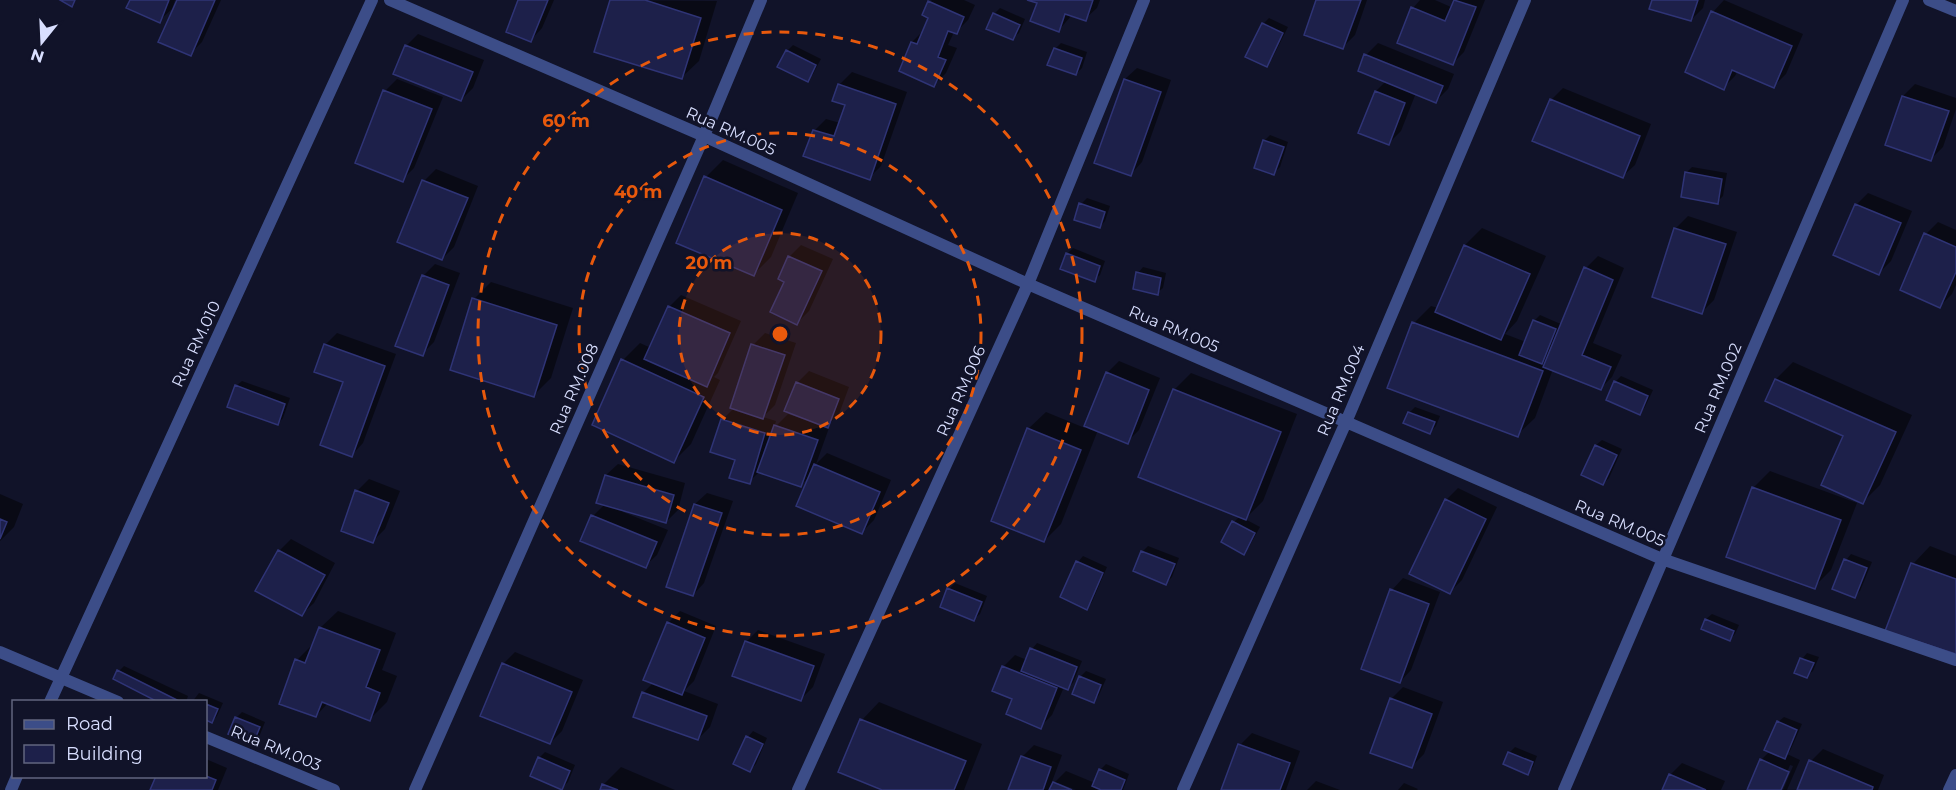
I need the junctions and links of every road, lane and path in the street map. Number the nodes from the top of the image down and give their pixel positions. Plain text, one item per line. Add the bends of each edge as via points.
1 (372, 0) edge
2 (390, 0) edge
3 (761, 0) edge
4 (1144, 0) edge
5 (1524, 0) edge
6 (1903, 0) edge
7 (1929, 0) edge
8 (1956, 10) edge
9 (704, 136) junction
10 (1028, 284) junction
11 (1346, 422) junction
12 (1662, 560) junction
13 (0, 652) edge
14 (1956, 660) edge
15 (60, 678) junction
16 (51, 700) edge
17 (113, 700) edge
18 (207, 737) edge
19 (1956, 774) edge
20 (334, 790) edge
21 (415, 790) edge
22 (798, 790) edge
23 (1183, 790) edge
24 (1564, 790) edge
25 (1949, 790) edge

1 - 15 street, Rua RM.010
2 - 9 street, Rua RM.005
3 - 9 street, Rua RM.008
4 - 10 street, Rua RM.006
5 - 11 street, Rua RM.004
6 - 12 street, Rua RM.002
7 - 8 street
9 - 10 street, Rua RM.005
9 - 21 street, Rua RM.008
10 - 11 street, Rua RM.005
10 - 22 street, Rua RM.006
11 - 12 street, Rua RM.005
11 - 23 street, Rua RM.004
12 - 14 street, Rua RM.005
12 - 24 street, Rua RM.002
13 - 15 street
15 - 16 street, Rua RM.010
15 - 17 street
18 - 20 street, Rua RM.003
19 - 25 street

